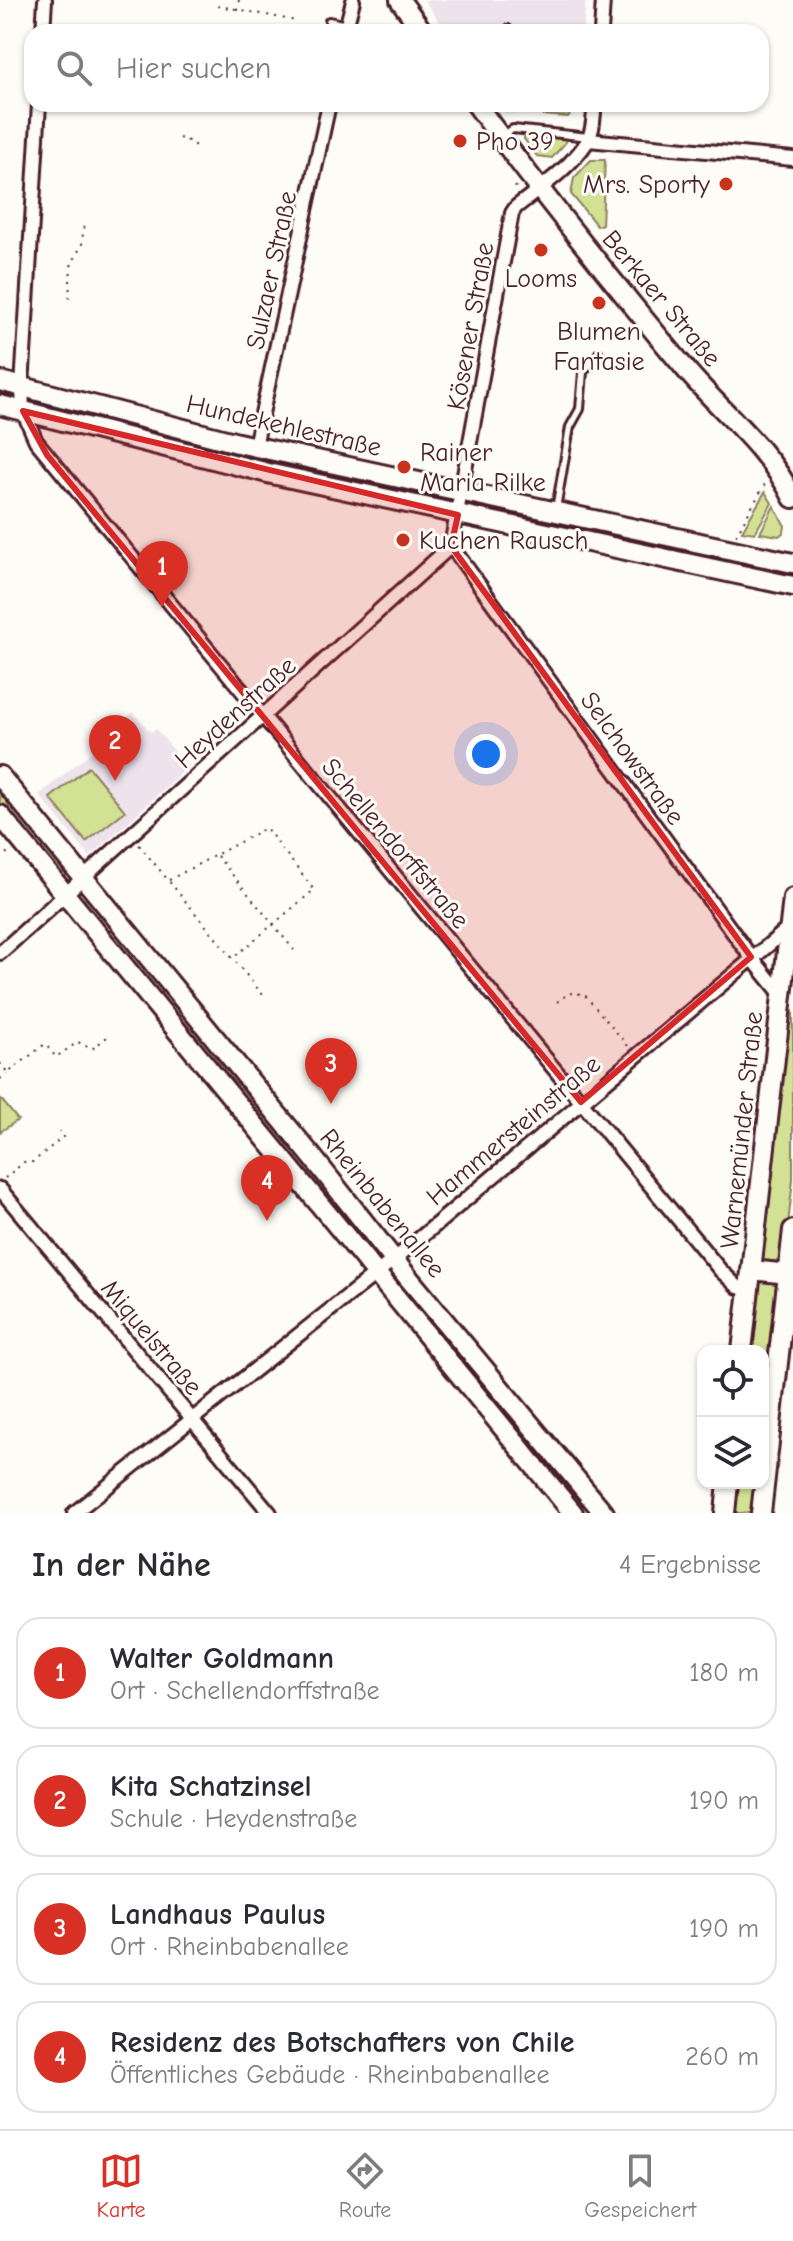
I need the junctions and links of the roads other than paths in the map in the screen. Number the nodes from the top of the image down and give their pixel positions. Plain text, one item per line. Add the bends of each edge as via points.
1 (45, 0) edge
2 (353, 0) edge
3 (400, 0) edge
4 (603, 0) edge
5 (329, 21) dead end
6 (44, 24) edge
7 (336, 24) edge
8 (347, 24) edge
9 (417, 24) edge
10 (602, 24) edge
11 (39, 112) edge
12 (327, 112) edge
13 (482, 112) edge
14 (593, 112) edge
15 (500, 137) junction
16 (588, 139) junction
17 (793, 159) edge
18 (539, 188) junction
19 (599, 353) dead end
20 (0, 381) edge
21 (22, 387) junction
22 (0, 405) edge
23 (23, 411) junction
24 (255, 446) junction
25 (790, 489) edge
26 (463, 493) junction
27 (555, 513) junction
28 (457, 523) junction
29 (451, 546) junction
30 (793, 563) edge
31 (793, 586) edge
32 (263, 716) junction
33 (0, 776) edge
34 (0, 815) edge
35 (84, 877) junction
36 (65, 894) junction
37 (793, 898) edge
38 (790, 927) junction
39 (0, 953) edge
40 (751, 957) junction
41 (787, 996) edge
42 (581, 1102) junction
43 (2, 1184) edge
44 (793, 1230) edge
45 (394, 1259) junction
46 (377, 1273) junction
47 (791, 1274) edge
48 (750, 1280) junction
49 (743, 1345) edge
50 (192, 1419) junction
51 (727, 1489) edge
52 (74, 1513) edge
53 (270, 1513) edge
54 (573, 1513) edge
55 (604, 1513) edge
56 (725, 1513) edge
57 (761, 1513) edge

1 - 6 street
2 - 8 street
3 - 9 street
4 - 10 street
5 - 7 lane
11 - 21 street
12 - 24 street, Sulzaer Straße
13 - 15 street, Berkaer Straße
14 - 16 street
15 - 16 lane via 513,129
15 - 18 street, Berkaer Straße
16 - 17 street
16 - 18 street, Kösener Straße
18 - 25 street, Berkaer Straße
18 - 26 street, Kösener Straße via 512,213
19 - 27 lane via 583,372 580,409 570,427
20 - 21 street, Hundekehlestraße
21 - 23 street
21 - 24 street, Hundekehlestraße
22 - 23 street, Hundekehlestraße
23 - 28 street, Hundekehlestraße
23 - 32 street, Schellendorffstraße via 42,448
24 - 26 street, Hundekehlestraße
26 - 27 street, Hundekehlestraße
26 - 28 street, Kösener Straße
27 - 30 street, Hundekehlestraße
28 - 29 street
28 - 31 street, Hundekehlestraße
29 - 32 street, Heydenstraße
29 - 40 street, Selchowstraße
32 - 35 street, Heydenstraße
32 - 42 street, Schellendorffstraße
33 - 35 street, Rheinbabenallee
34 - 36 street, Rheinbabenallee
35 - 36 street, Heydenstraße
35 - 45 street, Rheinbabenallee
36 - 39 street, Heydenstraße
36 - 46 street, Rheinbabenallee
37 - 38 street, Warnemünder Straße
38 - 40 street, Hammersteinstraße
38 - 41 street, Warnemünder Straße
40 - 41 street, Selchowstraße
40 - 42 street, Hammersteinstraße
41 - 48 street, Warnemünder Straße
42 - 45 street, Hammersteinstraße
42 - 48 street, Schellendorffstraße via 721,1271 738,1287
43 - 50 street, Miquelstraße
44 - 47 street
45 - 46 street, Hammersteinstraße
45 - 55 street, Rheinbabenallee
46 - 50 street, Hammersteinstraße
46 - 54 street, Rheinbabenallee
47 - 48 street, Warnemünder Straße
47 - 57 street
48 - 49 street, Warnemünder Straße
50 - 52 street, Hammersteinstraße
50 - 53 street, Miquelstraße
51 - 56 street

